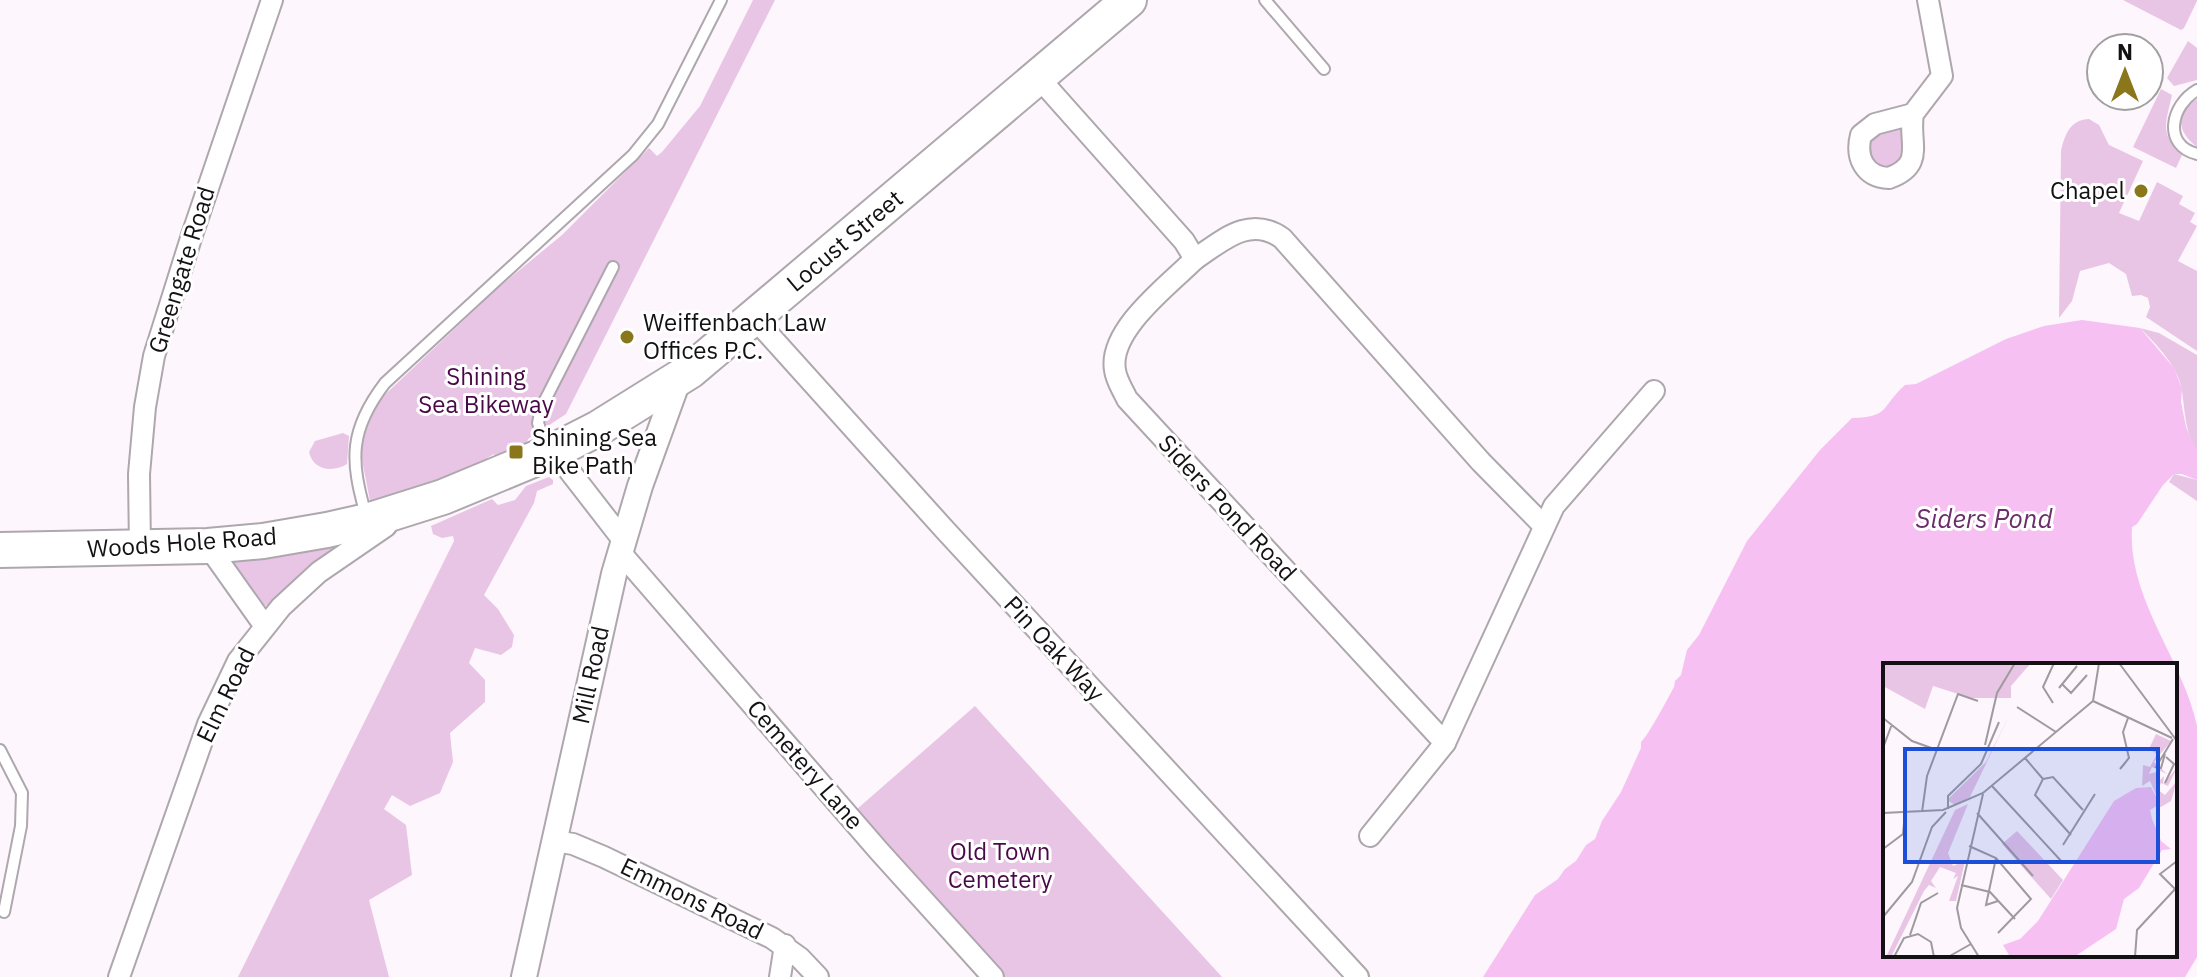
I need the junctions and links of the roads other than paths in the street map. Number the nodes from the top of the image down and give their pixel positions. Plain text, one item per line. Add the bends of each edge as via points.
1 (721, 0) edge
2 (1129, 0) edge
3 (1265, 0) edge
4 (1928, 0) edge
5 (269, 1) edge
6 (1324, 69) dead end
7 (1038, 77) junction
8 (2197, 90) edge
9 (1913, 114) dead end
10 (2197, 154) edge
11 (1195, 259) junction
12 (613, 267) dead end
13 (754, 318) junction
14 (679, 378) junction
15 (1654, 391) dead end
16 (551, 452) junction
17 (499, 475) joint
18 (443, 497) junction
19 (367, 521) junction
20 (1544, 526) junction
21 (208, 546) junction
22 (622, 546) junction
23 (140, 549) junction
24 (0, 550) edge
25 (264, 625) junction
26 (1445, 743) junction
27 (0, 750) edge
28 (1370, 836) dead end
29 (554, 841) junction
30 (4, 912) dead end
31 (785, 945) junction
32 (119, 977) edge
33 (524, 977) edge
34 (780, 977) edge
35 (818, 977) edge
36 (993, 977) edge
37 (1358, 977) edge

1 - 19 lane via 658,124 633,155 369,403 358,428 354,458
2 - 7 highway, Locust Street
3 - 6 lane
4 - 9 street via 1942,76
5 - 23 street, Greengate Road via 154,356 139,474
7 - 11 street
7 - 13 highway, Locust Street
8 - 10 lane via 2183,99 2174,121 2181,145
11 - 20 street, Siders Pond Road via 1241,230 1263,229 1282,238
11 - 26 street, Siders Pond Road via 1129,324 1119,342 1114,367 1127,399
12 - 16 lane via 541,408 539,430
13 - 14 highway, Locust Street
13 - 37 street, Pin Oak Way
14 - 16 highway, Locust Street
14 - 22 street, Mill Road
15 - 20 street via 1554,506
16 - 17 highway, Locust Street
16 - 22 street, Cemetery Lane
17 - 18 highway, Woods Hole Road
18 - 19 highway, Woods Hole Road
18 - 25 street, Elm Road via 337,557
19 - 21 highway, Woods Hole Road
20 - 26 street
21 - 23 highway, Woods Hole Road
21 - 25 street
22 - 29 street, Mill Road
22 - 36 street, Cemetery Lane via 879,851
23 - 24 highway, Woods Hole Road
25 - 32 street, Elm Road via 238,661 208,724
26 - 28 street
27 - 30 lane via 22,793
29 - 31 street, Emmons Road via 604,857
29 - 33 street, Mill Road
31 - 34 street
31 - 35 street, Emmons Road

